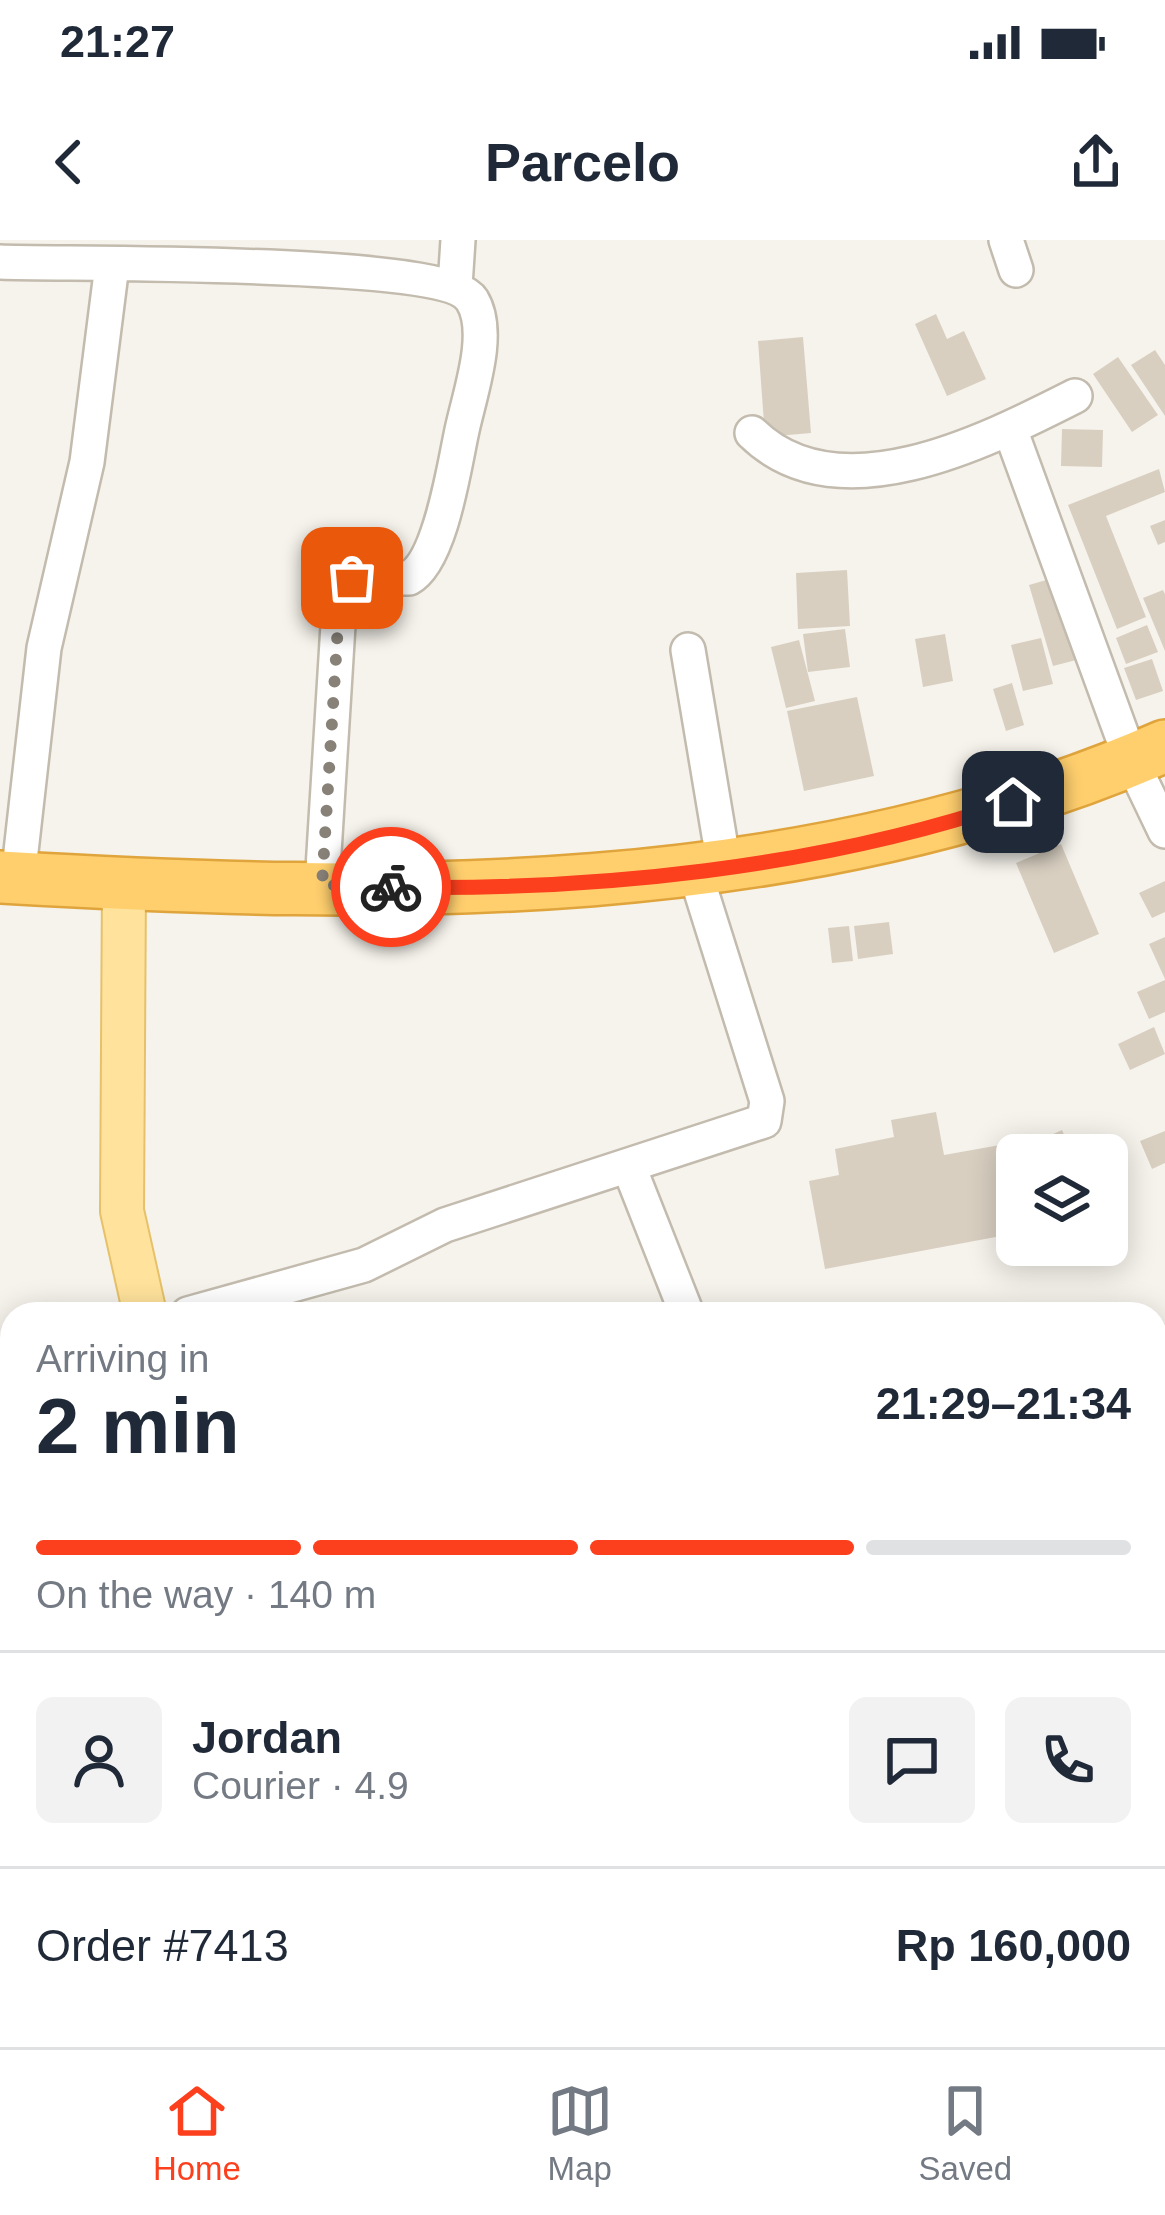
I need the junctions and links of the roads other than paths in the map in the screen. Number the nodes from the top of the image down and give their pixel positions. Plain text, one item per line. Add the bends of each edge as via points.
1 (458, 240) edge
2 (0, 262) edge
3 (112, 265) junction
4 (454, 286) junction
5 (1075, 396) dead end
6 (1010, 429) junction
7 (752, 434) dead end
8 (688, 650) dead end
9 (1148, 753) edge
10 (1165, 831) edge
11 (709, 867) junction
12 (9, 878) edge
13 (124, 884) junction
14 (322, 885) junction
15 (629, 1167) junction
16 (141, 1302) edge
17 (231, 1302) edge
18 (682, 1302) edge

1 - 4 street
2 - 3 street
3 - 4 street via 370,273
3 - 12 street via 87,462 44,648
4 - 14 street via 476,307 478,344 428,556 409,578 352,578 340,592
5 - 6 street
6 - 7 street via 863,470 790,462
6 - 9 street
8 - 11 street
9 - 10 street
9 - 11 highway via 974,815
11 - 14 highway via 554,882
11 - 15 street via 767,1118
12 - 13 highway
13 - 14 highway
13 - 16 main road via 121,1193
15 - 17 street via 445,1225 364,1265
15 - 18 street

